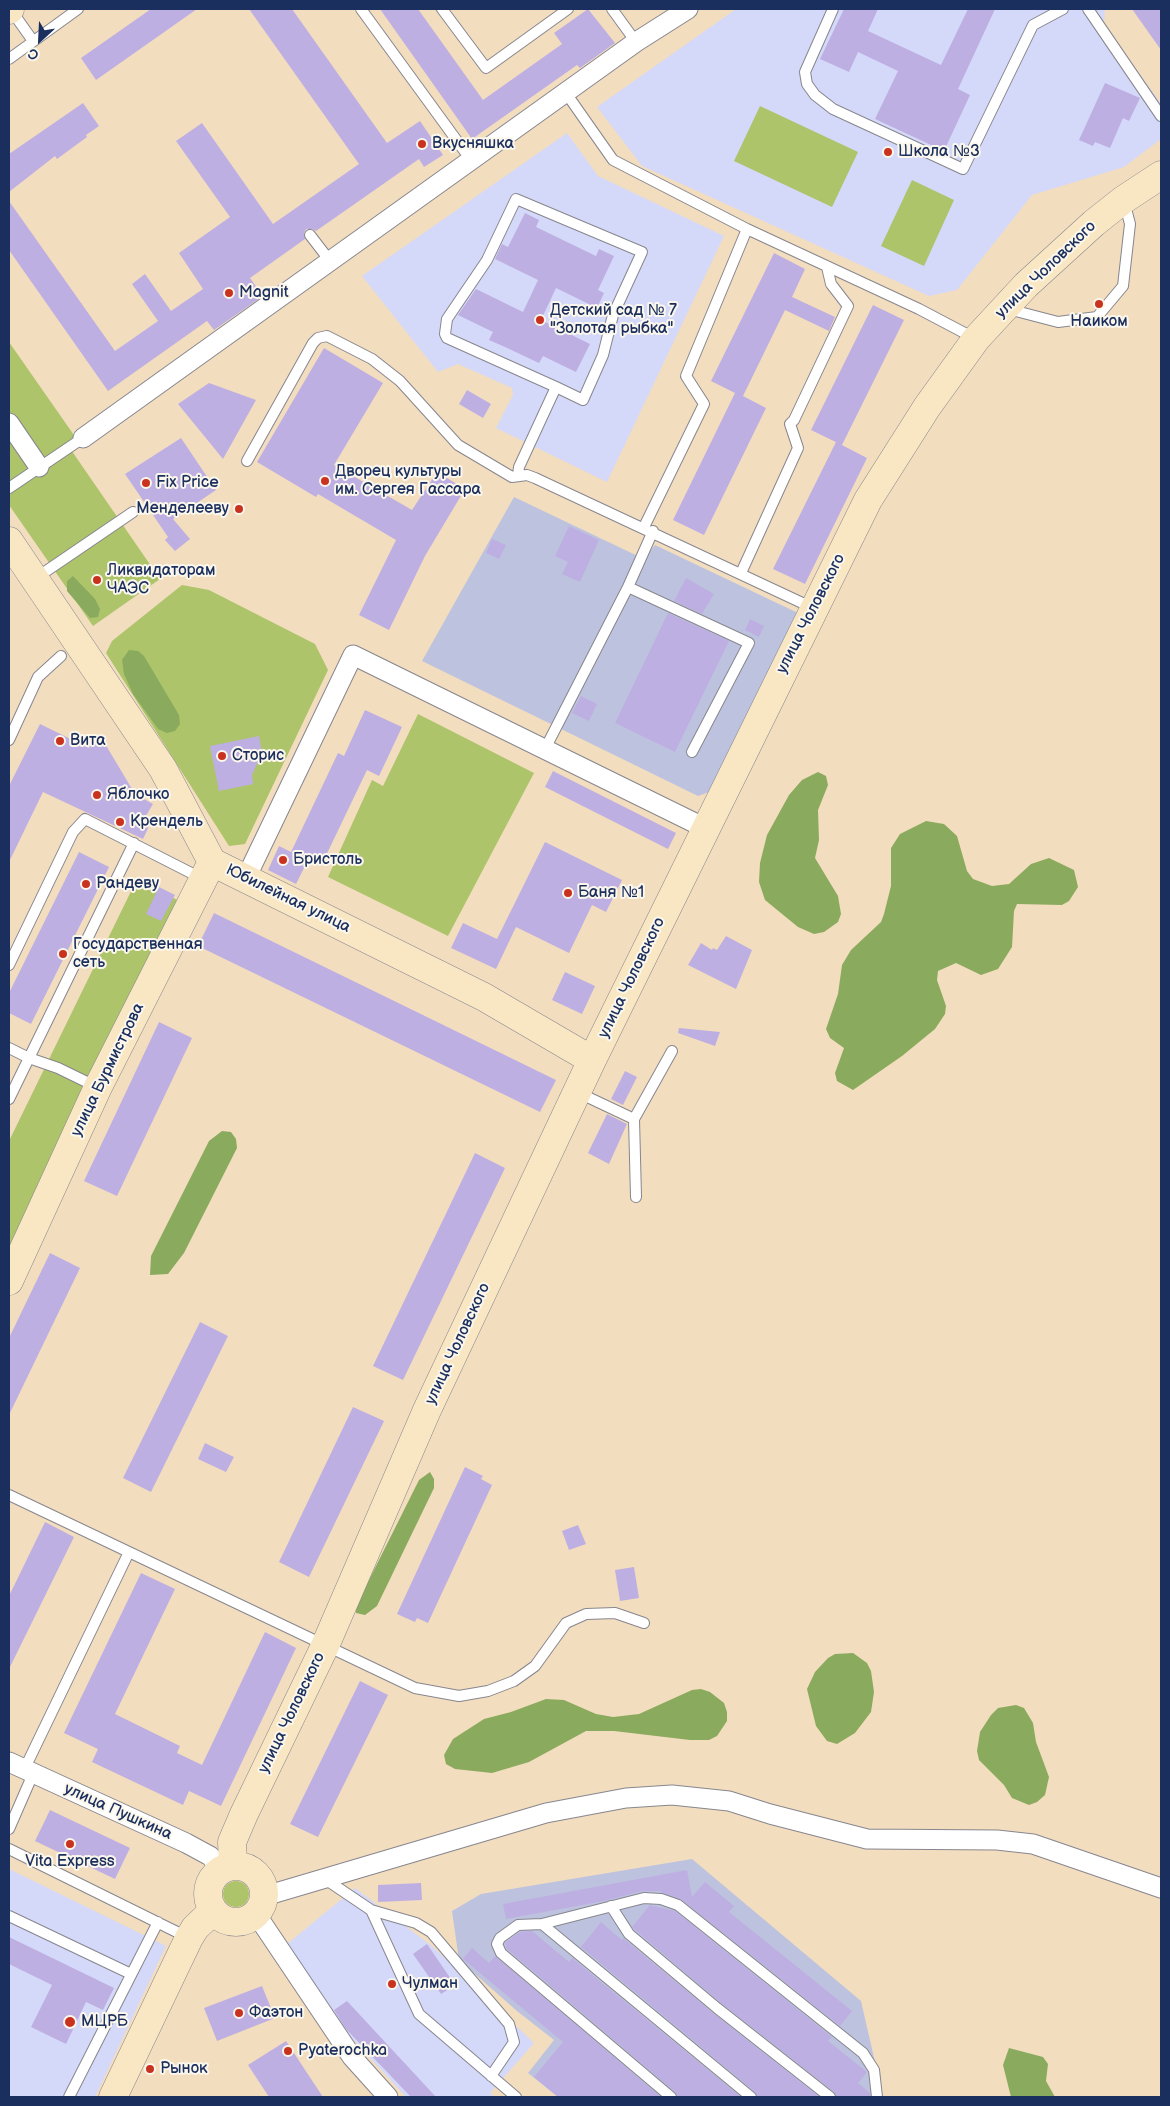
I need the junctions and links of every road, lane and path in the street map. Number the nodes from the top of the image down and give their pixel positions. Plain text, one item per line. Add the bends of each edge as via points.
1 (10, 9) edge
2 (78, 9) edge
3 (361, 9) edge
4 (442, 9) edge
5 (568, 9) edge
6 (612, 9) edge
7 (688, 9) edge
8 (833, 9) edge
9 (1063, 9) edge
10 (1088, 9) edge
11 (33, 42) junction
12 (636, 42) junction
13 (9, 59) edge
14 (566, 93) junction
15 (1161, 116) edge
16 (472, 160) junction
17 (1161, 175) edge
18 (1123, 200) junction
19 (747, 229) junction
20 (310, 235) dead end
21 (330, 260) junction
22 (827, 267) junction
23 (1005, 308) junction
24 (976, 339) junction
25 (556, 387) junction
26 (9, 423) edge
27 (83, 438) joint
28 (247, 461) dead end
29 (40, 467) junction
30 (518, 475) junction
31 (9, 488) edge
32 (133, 512) dead end
33 (648, 529) junction
34 (9, 540) edge
35 (741, 573) junction
36 (35, 579) junction
37 (628, 587) junction
38 (813, 608) junction
39 (61, 656) dead end
40 (9, 740) edge
41 (545, 749) junction
42 (692, 752) dead end
43 (705, 828) junction
44 (134, 843) junction
45 (208, 871) junction
46 (246, 878) junction
47 (9, 965) edge
48 (9, 1048) edge
49 (672, 1052) dead end
50 (29, 1058) junction
51 (592, 1060) junction
52 (98, 1087) junction
53 (577, 1092) junction
54 (9, 1099) edge
55 (634, 1119) junction
56 (636, 1197) dead end
57 (9, 1281) edge
58 (9, 1495) edge
59 (129, 1552) junction
60 (644, 1623) dead end
61 (325, 1646) junction
62 (22, 1769) edge
63 (9, 1829) edge
64 (9, 1849) edge
65 (228, 1867) junction
66 (325, 1879) junction
67 (1161, 1888) edge
68 (260, 1905) junction
69 (611, 1906) junction
70 (371, 1910) junction
71 (213, 1911) junction
72 (9, 1916) edge
73 (158, 1922) junction
74 (542, 1924) junction
75 (189, 1938) junction
76 (131, 1974) junction
77 (491, 2076) junction
78 (69, 2097) edge
79 (113, 2097) edge
80 (388, 2097) edge
81 (516, 2097) edge
82 (671, 2097) edge
83 (751, 2097) edge
84 (830, 2097) edge
85 (877, 2097) edge

1 - 11 lane
2 - 11 lane
3 - 16 lane
4 - 5 lane via 486,68
6 - 12 lane
7 - 12 street
8 - 9 lane via 805,72 815,95 832,109 963,169 1033,25
10 - 15 lane
11 - 13 lane
12 - 14 street
14 - 16 street
14 - 19 lane via 613,160
16 - 21 street
17 - 18 street, улица Чоловского
18 - 23 street, улица Чоловского via 1026,284
18 - 23 lane via 1130,224 1123,286 1096,317 1058,322
19 - 22 lane
19 - 33 lane via 686,376 704,404
20 - 21 lane
21 - 27 street
22 - 24 lane
22 - 35 lane via 831,284 848,306 790,424 798,448
23 - 24 street, улица Чоловского
24 - 38 street, улица Чоловского via 927,406 868,500
25 - 25 lane via 583,400 604,355 613,315 642,252 516,200 487,260 447,319 444,334
25 - 30 lane
26 - 29 street
27 - 29 lane
28 - 30 lane via 313,343 327,336 372,359 400,382 458,445 512,477
29 - 31 lane
30 - 33 lane via 535,478
32 - 36 lane
33 - 35 lane
33 - 37 lane
34 - 36 street, Юбилейная улица
35 - 38 lane
36 - 45 street, Юбилейная улица via 163,769
37 - 41 lane
37 - 42 lane via 749,643
38 - 43 street, улица Чоловского
39 - 40 lane via 38,677
41 - 43 street
41 - 46 street via 353,655
43 - 51 street, улица Чоловского
44 - 45 lane
44 - 47 lane via 85,819 73,832
44 - 50 lane
45 - 46 street, Юбилейная улица
45 - 52 street, улица Бурмистрова
46 - 51 street, Юбилейная улица via 484,997
48 - 50 lane
49 - 55 lane
50 - 52 lane
50 - 54 lane
51 - 53 street, улица Чоловского
52 - 57 street, улица Бурмистрова
53 - 55 lane
53 - 61 street, улица Чоловского via 427,1410
55 - 56 lane
58 - 59 lane
59 - 61 lane
59 - 62 lane
60 - 61 lane via 616,1613 586,1614 566,1623 535,1666 514,1680 488,1691 459,1696 414,1688
61 - 65 street, улица Чоловского via 238,1828
62 - 63 lane
62 - 65 street, улица Пушкина via 186,1843
64 - 73 lane
65 - 68 street via 246,1867 256,1873 263,1884
65 - 71 street via 213,1877 208,1888 208,1900
66 - 67 street via 546,1813 626,1798 672,1795 729,1801 867,1839 997,1840 1033,1844
66 - 68 street
66 - 70 lane
68 - 71 street via 246,1921 222,1919
68 - 80 street via 352,2057
69 - 74 lane
69 - 84 lane via 629,1934
69 - 85 lane via 644,1898 661,1898 678,1905 863,2053 874,2070
70 - 77 lane via 419,2014
70 - 77 lane via 416,1923 431,1932 509,2024 514,2042
71 - 75 street
72 - 76 lane
73 - 75 lane
73 - 76 lane
74 - 82 lane via 518,1925 507,1931 497,1944 501,1953
74 - 83 lane
75 - 79 street
76 - 78 lane
77 - 81 lane

